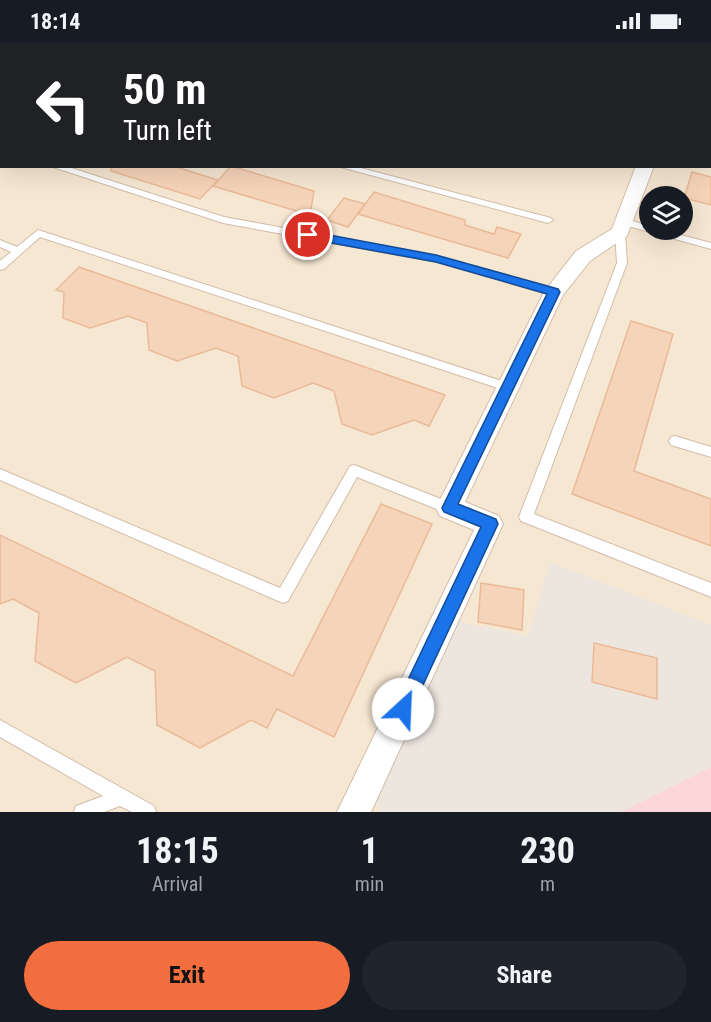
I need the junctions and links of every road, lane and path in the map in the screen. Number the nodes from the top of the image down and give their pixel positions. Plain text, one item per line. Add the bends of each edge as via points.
1 (60, 168) edge
2 (349, 168) edge
3 (644, 168) edge
4 (548, 220) dead end
5 (622, 227) junction
6 (639, 228) edge
7 (690, 240) edge
8 (0, 243) edge
9 (711, 246) edge
10 (18, 251) junction
11 (0, 267) edge
12 (554, 292) junction
13 (507, 387) junction
14 (675, 441) dead end
15 (711, 452) edge
16 (0, 474) edge
17 (449, 508) junction
18 (711, 590) edge
19 (0, 728) edge
20 (121, 797) junction
21 (82, 812) edge
22 (148, 812) edge
23 (354, 812) edge

1 - 12 lane via 223,219 436,258
2 - 4 lane
3 - 5 street
5 - 6 lane
5 - 12 street via 583,256
5 - 18 lane via 622,264 526,517
7 - 9 lane
8 - 10 lane
10 - 11 lane
10 - 13 lane via 38,233
12 - 13 street
13 - 17 street
14 - 15 lane
16 - 17 lane via 284,596 354,470
17 - 23 street via 490,524
19 - 20 lane
20 - 21 lane
20 - 22 lane

